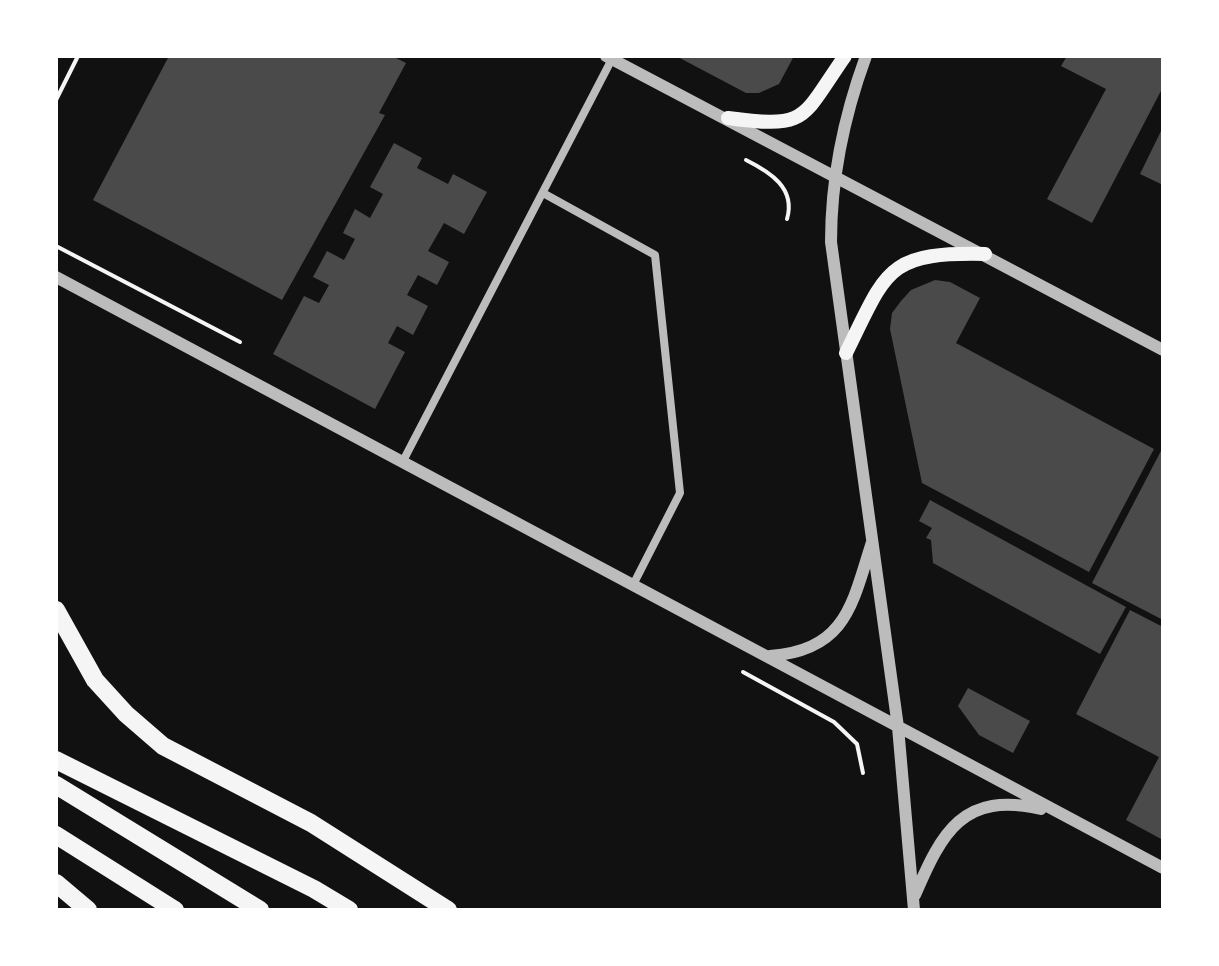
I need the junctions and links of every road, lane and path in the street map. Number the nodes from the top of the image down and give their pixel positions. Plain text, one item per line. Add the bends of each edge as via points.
1 (78, 56) edge
2 (845, 56) edge
3 (866, 56) edge
4 (610, 57) edge
5 (56, 100) edge
6 (728, 118) junction
7 (746, 160) dead end
8 (835, 174) junction
9 (543, 193) junction
10 (787, 219) dead end
11 (56, 246) edge
12 (985, 254) junction
13 (56, 277) edge
14 (240, 342) dead end
15 (1163, 350) edge
16 (846, 353) junction
17 (403, 461) junction
18 (873, 539) junction
19 (634, 583) junction
20 (56, 610) edge
21 (768, 656) junction
22 (743, 672) dead end
23 (898, 727) junction
24 (56, 760) edge
25 (863, 773) dead end
26 (56, 785) edge
27 (1056, 812) junction
28 (56, 835) edge
29 (1163, 868) edge
30 (56, 883) edge
31 (914, 904) edge
32 (88, 910) edge
33 (175, 910) edge
34 (260, 910) edge
35 (349, 910) edge
36 (448, 910) edge

1 - 5 path
2 - 6 main road via 800,117 777,123
3 - 8 street via 852,93
4 - 6 street
4 - 9 street
6 - 8 street
7 - 10 path via 766,170 785,190
8 - 12 street
8 - 16 street via 831,242
9 - 17 street
9 - 19 street via 655,255 680,493
11 - 14 path
12 - 15 street
12 - 16 main road via 936,253 902,264 888,276
13 - 17 street
16 - 18 street
17 - 19 street
18 - 21 street via 852,605 834,632 820,644
18 - 23 street
19 - 21 street
20 - 36 highway via 95,680 163,746 311,823
21 - 23 street
22 - 25 path via 834,722 857,744
23 - 27 street
23 - 31 street
24 - 35 highway
26 - 34 highway
27 - 29 street
27 - 31 street via 1002,804 965,814 936,845
28 - 33 highway
30 - 32 highway

